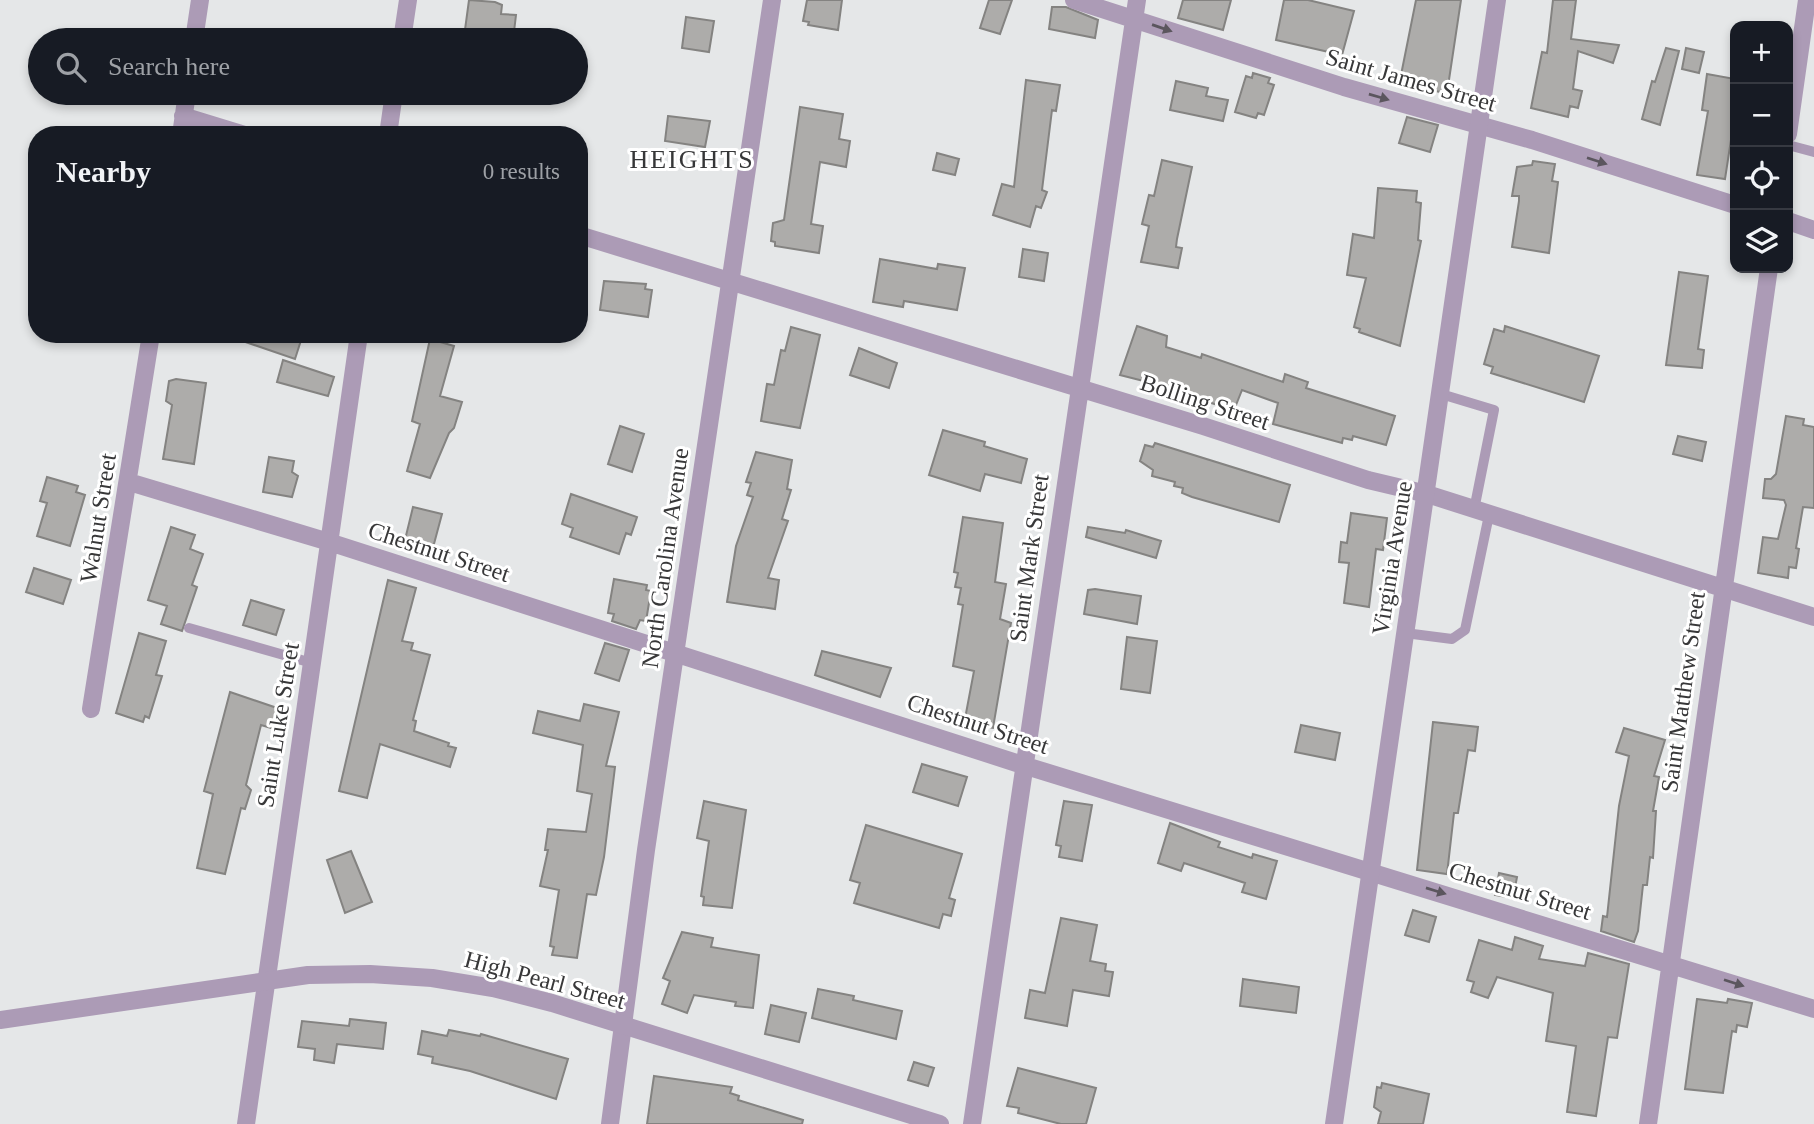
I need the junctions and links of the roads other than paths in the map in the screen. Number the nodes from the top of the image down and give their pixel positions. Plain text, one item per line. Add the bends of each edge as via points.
1 (200, 0) edge
2 (408, 0) edge
3 (772, 0) edge
4 (1074, 0) edge
5 (1136, 0) edge
6 (1497, 0) edge
7 (1807, 0) edge
8 (1133, 19) junction
9 (196, 28) edge
10 (404, 28) edge
11 (1793, 99) edge
12 (185, 105) edge
13 (392, 105) edge
14 (183, 116) junction
15 (1479, 125) junction
16 (182, 126) edge
17 (216, 126) edge
18 (389, 126) edge
19 (1793, 146) edge
20 (1814, 152) edge
21 (1730, 203) edge
22 (1793, 223) edge
23 (1814, 230) edge
24 (588, 239) edge
25 (1768, 273) edge
26 (730, 281) junction
27 (150, 343) edge
28 (358, 343) edge
29 (1078, 387) junction
30 (1441, 394) junction
31 (130, 482) junction
32 (1427, 494) junction
33 (1482, 512) junction
34 (330, 541) junction
35 (1723, 590) junction
36 (1814, 617) edge
37 (189, 628) dead end
38 (1405, 634) junction
39 (676, 653) junction
40 (312, 663) junction
41 (91, 709) dead end
42 (1026, 766) junction
43 (1370, 871) junction
44 (1669, 963) junction
45 (265, 981) junction
46 (1814, 1009) edge
47 (0, 1020) edge
48 (622, 1026) junction
49 (246, 1124) edge
50 (610, 1124) edge
51 (940, 1124) edge
52 (972, 1124) edge
53 (1334, 1124) edge
54 (1648, 1124) edge

1 - 9 street
2 - 10 street
3 - 26 street, North Carolina Avenue
4 - 8 street, Saint James Street
5 - 8 street, Saint Mark Street
6 - 15 street, Virginia Avenue
7 - 11 street
8 -> 15 street, Saint James Street
8 - 29 street, Saint Mark Street
12 - 14 street
13 - 18 street
14 - 16 street
14 - 17 street
15 -> 21 street, Saint James Street
15 - 30 street, Virginia Avenue
19 - 20 lane
22 - 23 street
24 - 26 street, Bolling Street
25 - 35 street, Saint Matthew Street
26 - 29 street, Bolling Street
26 - 39 street, North Carolina Avenue
27 - 31 street, Walnut Street
28 - 34 street, Saint Luke Street
29 - 32 street, Bolling Street via 1368,480
29 - 42 street, Saint Mark Street
30 - 32 street, Virginia Avenue
30 - 33 lane via 1494,411
31 - 34 street, Chestnut Street
31 - 41 street, Walnut Street
32 - 33 street, Bolling Street
32 - 38 street, Virginia Avenue
33 - 35 street, Bolling Street
33 - 38 lane via 1465,630 1452,639
34 - 39 street, Chestnut Street
34 - 40 street, Saint Luke Street
35 - 36 street, Bolling Street
35 - 44 street, Saint Matthew Street
37 - 40 lane
38 - 43 street, Virginia Avenue
39 - 42 street, Chestnut Street
39 - 48 street, North Carolina Avenue
40 - 45 street, Saint Luke Street
42 - 43 street, Chestnut Street
42 - 52 street, Saint Mark Street
43 -> 44 street, Chestnut Street
43 - 53 street, Virginia Avenue
44 -> 46 street, Chestnut Street
44 - 54 street, Saint Matthew Street
45 - 47 street, High Pearl Street
45 - 48 street, High Pearl Street via 308,975 432,978 516,994
45 - 49 street, Saint Luke Street
48 - 50 street, North Carolina Avenue
48 - 51 street, High Pearl Street

